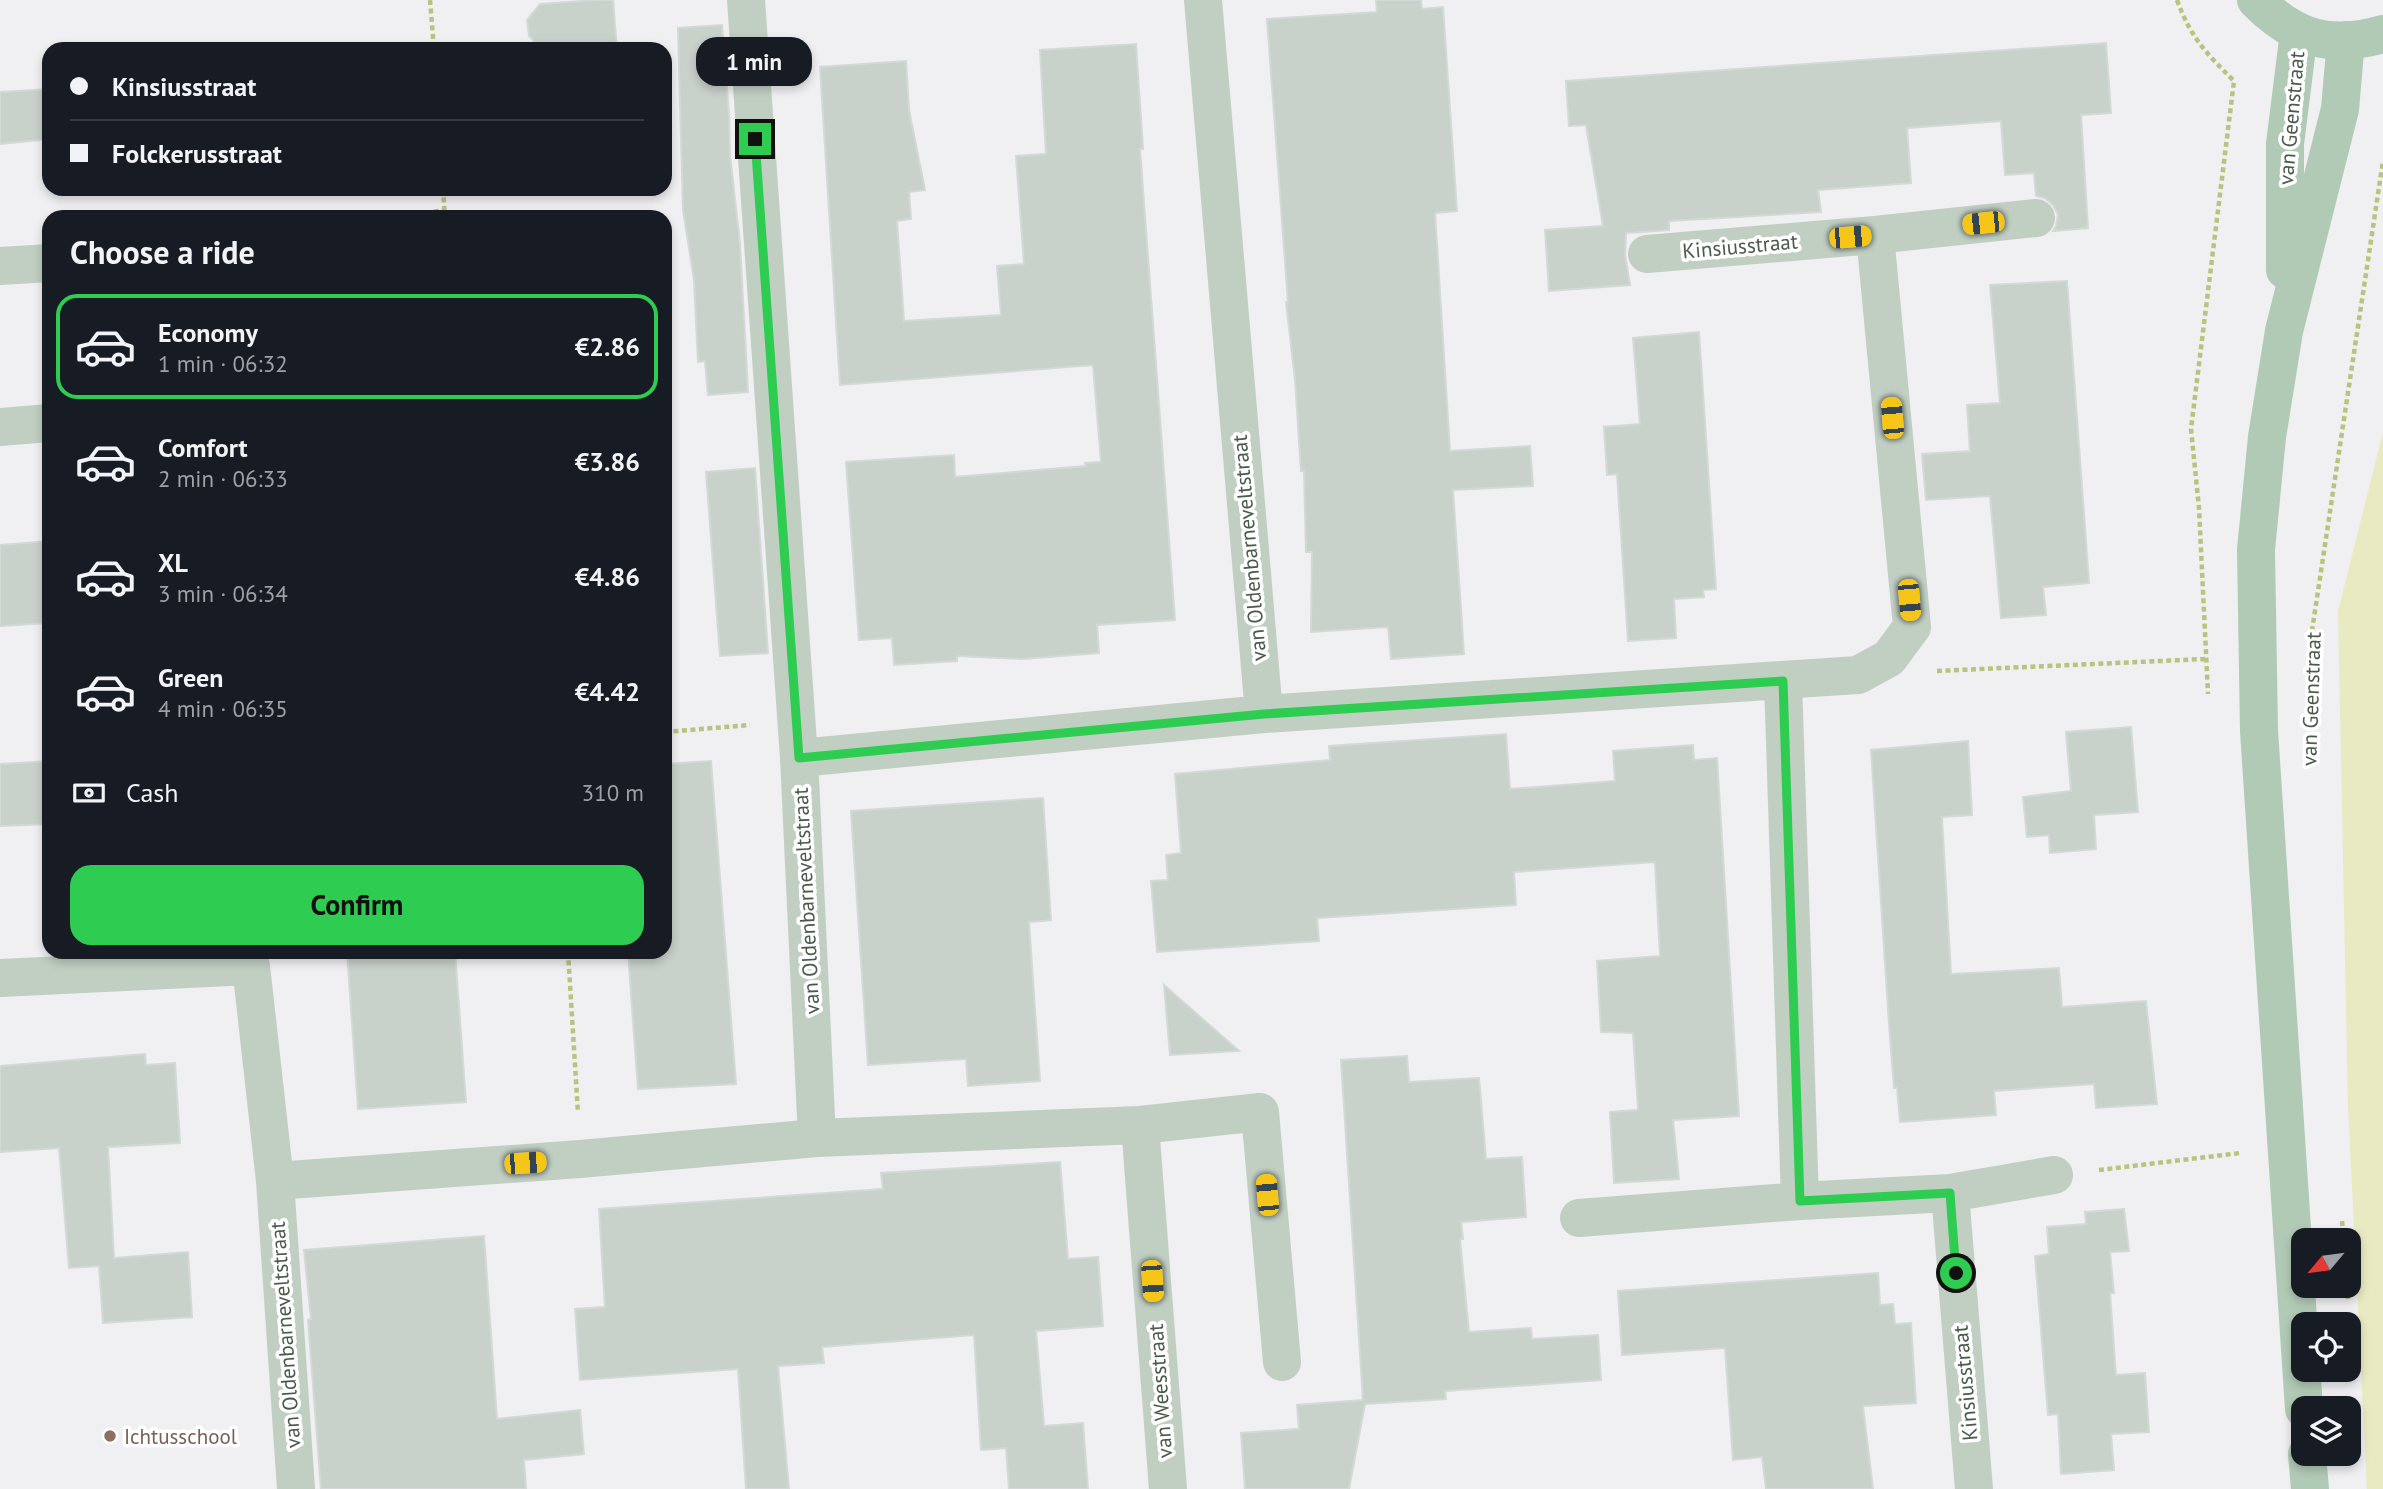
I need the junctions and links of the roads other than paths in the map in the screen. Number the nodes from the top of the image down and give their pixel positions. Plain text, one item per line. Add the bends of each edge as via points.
1 (746, 0) edge
2 (1203, 0) edge
3 (2256, 0) edge
4 (2299, 32) junction
5 (2383, 34) edge
6 (2346, 40) junction
7 (2036, 218) dead end
8 (1875, 234) junction
9 (1647, 254) dead end
10 (42, 263) edge
11 (0, 266) edge
12 (2284, 331) junction
13 (42, 424) edge
14 (0, 427) edge
15 (1783, 681) junction
16 (1264, 714) junction
17 (798, 739) junction
18 (251, 959) edge
19 (0, 978) edge
20 (1140, 1125) junction
21 (817, 1138) junction
22 (2054, 1175) road end
23 (275, 1181) junction
24 (1950, 1193) junction
25 (1800, 1201) junction
26 (1579, 1218) dead end
27 (1282, 1362) dead end
28 (2303, 1396) edge
29 (2308, 1466) edge
30 (296, 1489) edge
31 (1168, 1489) edge
32 (1974, 1489) edge
33 (2310, 1489) edge

1 - 17 street
2 - 16 street, van Oldenbarneveltstraat
3 - 4 main road via 2283,25
4 - 6 main road via 2321,41
4 - 12 main road, van Geenstraat via 2285,144
5 - 6 main road
6 - 12 main road, van Geenstraat via 2340,109
7 - 8 street, Kinsiusstraat
8 - 9 street, Kinsiusstraat
8 - 15 street via 1912,626 1889,658 1858,675
10 - 11 street
12 - 28 main road, van Geenstraat via 2267,436 2256,550 2259,731
13 - 14 street
15 - 16 street
15 - 25 street
16 - 17 street, van Oldenbarneveltstraat
17 - 21 street, van Oldenbarneveltstraat
18 - 19 street, van Oldenbarneveltstraat
18 - 23 street, van Oldenbarneveltstraat
20 - 21 street
20 - 27 street via 1260,1111
20 - 31 street, van Weesstraat
21 - 23 street
22 - 24 street
23 - 30 street, van Oldenbarneveltstraat
24 - 25 street
24 - 32 street, Kinsiusstraat
25 - 26 street
29 - 33 main road

